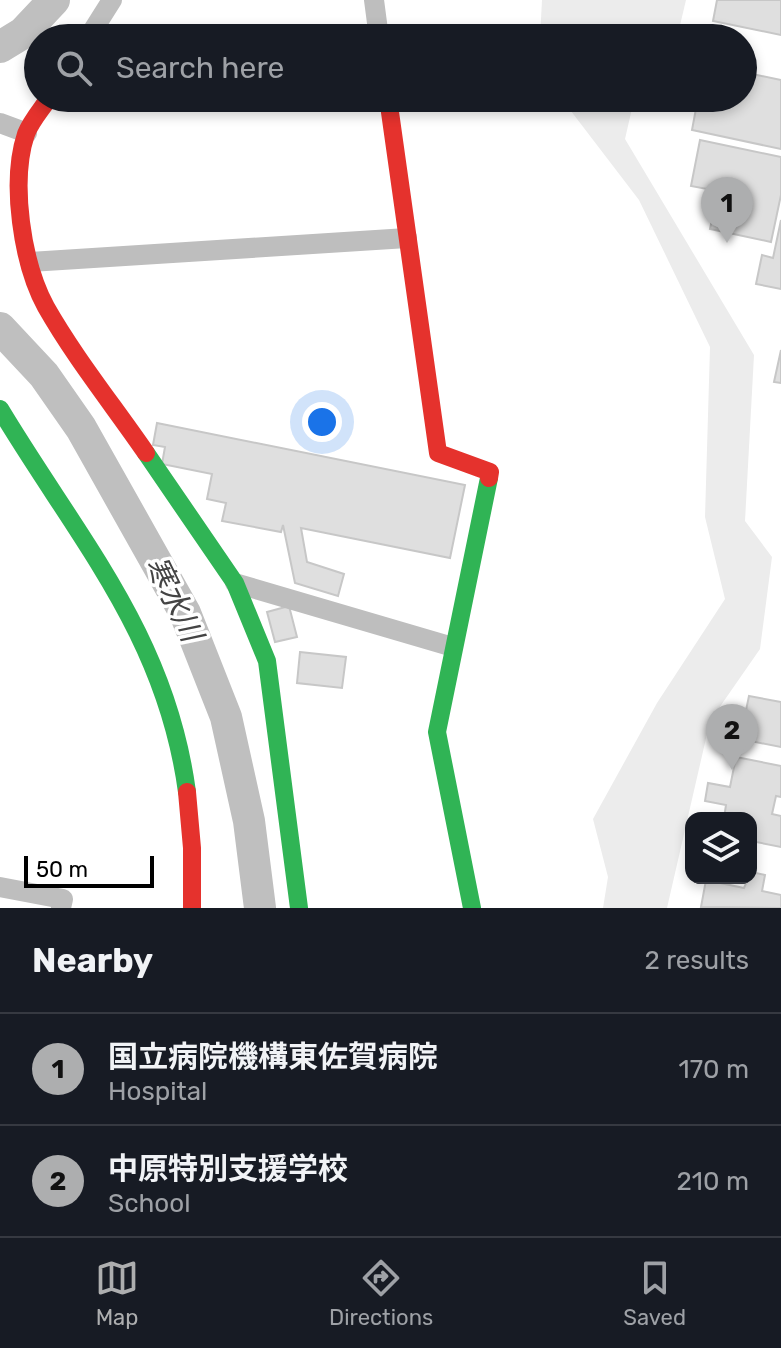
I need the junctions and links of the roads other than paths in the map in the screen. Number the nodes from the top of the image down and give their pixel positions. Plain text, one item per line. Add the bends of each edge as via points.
1 (112, 0) edge
2 (374, 0) edge
3 (97, 24) edge
4 (377, 24) edge
5 (32, 112) edge
6 (390, 112) edge
7 (13, 128) edge
8 (407, 238) junction
9 (30, 262) junction
10 (0, 409) edge
11 (235, 583) junction
12 (453, 647) junction
13 (0, 887) edge
14 (61, 908) edge
15 (192, 908) edge
16 (299, 908) edge
17 (472, 908) edge

1 - 3 street
2 - 4 street
5 - 7 street
6 - 8 street
7 - 9 street via 19,216
8 - 9 street
8 - 12 street via 438,453 490,472
9 - 11 street via 45,305
10 - 15 street via 111,581 153,659 189,810
11 - 12 street
11 - 16 street via 267,661
12 - 17 street via 437,732
13 - 14 street via 63,899

